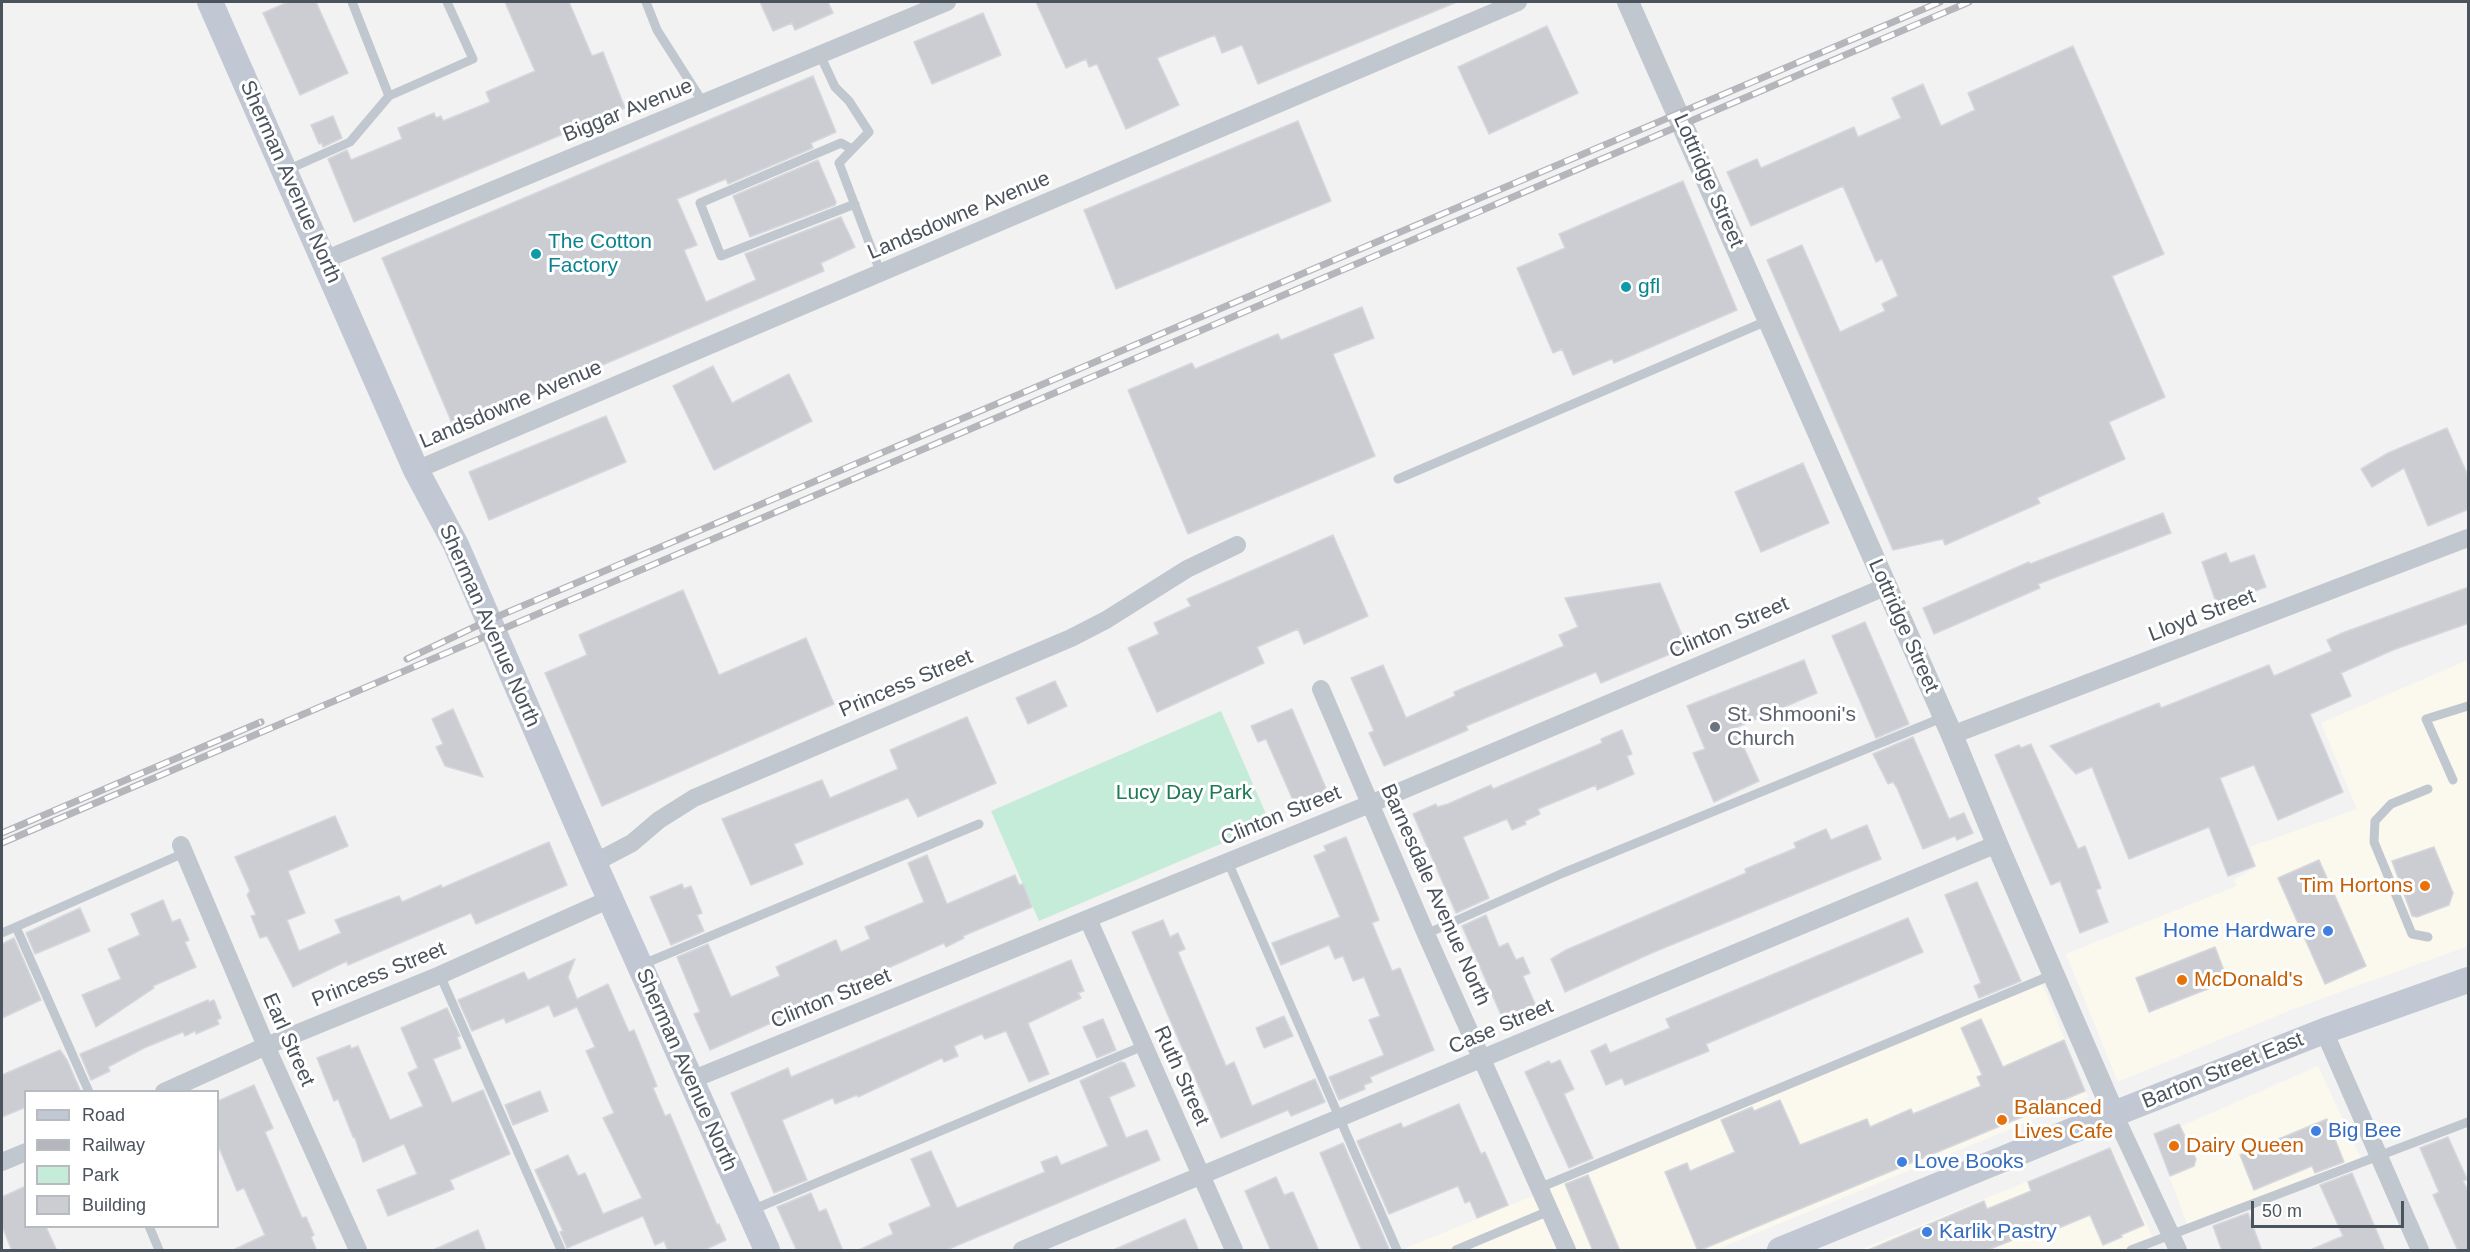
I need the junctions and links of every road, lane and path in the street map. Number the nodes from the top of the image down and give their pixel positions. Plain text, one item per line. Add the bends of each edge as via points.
1 (210, 2) edge
2 (352, 2) edge
3 (447, 2) edge
4 (646, 2) edge
5 (947, 2) edge
6 (1518, 2) edge
7 (1628, 2) edge
8 (820, 55) junction
9 (389, 96) junction
10 (704, 104) junction
11 (852, 149) junction
12 (285, 171) junction
13 (855, 204) junction
14 (324, 260) junction
15 (881, 274) junction
16 (1769, 320) junction
17 (416, 470) junction
18 (1398, 478) dead end
19 (2469, 538) edge
20 (1237, 545) dead end
21 (1885, 586) junction
22 (1321, 689) dead end
23 (2469, 706) edge
24 (1948, 726) junction
25 (2453, 780) dead end
26 (2428, 789) dead end
27 (1370, 804) junction
28 (979, 824) dead end
29 (1997, 844) junction
30 (182, 849) joint
31 (1228, 862) junction
32 (594, 863) junction
33 (610, 899) junction
34 (1088, 919) junction
35 (16, 927) junction
36 (2, 933) edge
37 (1426, 934) junction
38 (2428, 937) dead end
39 (639, 966) junction
40 (2054, 974) junction
41 (440, 975) junction
42 (2469, 980) edge
43 (2324, 1031) junction
44 (266, 1046) junction
45 (1143, 1046) junction
46 (1482, 1059) junction
47 (691, 1080) junction
48 (88, 1090) edge
49 (168, 1090) edge
50 (2114, 1114) junction
51 (1340, 1119) junction
52 (2469, 1122) edge
53 (24, 1153) edge
54 (2378, 1156) junction
55 (2, 1162) edge
56 (1202, 1176) junction
57 (1539, 1188) junction
58 (750, 1211) junction
59 (1549, 1211) junction
60 (149, 1228) edge
61 (2175, 1242) edge
62 (159, 1251) edge
63 (358, 1251) edge
64 (561, 1251) edge
65 (766, 1251) edge
66 (1022, 1251) edge
67 (1234, 1251) edge
68 (1397, 1251) edge
69 (1456, 1251) edge
70 (1567, 1251) edge
71 (1780, 1251) edge
72 (2131, 1251) edge
73 (2420, 1251) edge

1 - 12 main road, Sherman Avenue North
2 - 9 lane
3 - 9 lane via 473,59
4 - 10 lane via 657,30
5 - 8 street, Biggar Avenue
6 - 15 street, Landsdowne Avenue
7 - 16 street, Lottridge Street
8 - 10 street, Biggar Avenue
8 - 11 lane via 835,87 869,132
9 - 12 lane via 350,142
10 - 14 street, Biggar Avenue
11 - 13 lane via 839,163
11 - 13 lane via 841,143 700,202 721,256
12 - 14 main road, Sherman Avenue North
13 - 15 lane
14 - 17 main road, Sherman Avenue North
15 - 17 street, Landsdowne Avenue
16 - 18 lane
16 - 21 street, Lottridge Street
17 - 32 main road, Sherman Avenue North via 456,545
19 - 24 street, Lloyd Street
20 - 32 street, Princess Street via 1187,569 1071,638 694,798 632,843
21 - 24 street, Lottridge Street
21 - 27 street, Clinton Street
22 - 27 street, Barnesdale Avenue North
23 - 25 lane via 2426,719
24 - 29 street, Lottridge Street
24 - 37 lane via 1563,873
26 - 38 lane via 2391,804 2375,821 2374,842 2412,934
27 - 31 street, Clinton Street
27 - 37 street, Barnesdale Avenue North
28 - 39 lane
29 - 40 street, Lottridge Street
29 - 46 street, Case Street
30 - 35 lane
30 - 44 street, Earl Street
31 - 34 street, Clinton Street
31 - 51 lane
32 - 33 main road, Sherman Avenue North
33 - 39 main road, Sherman Avenue North
33 - 41 street, Princess Street
34 - 45 street, Ruth Street
34 - 47 street, Clinton Street
35 - 36 lane
35 - 48 lane
37 - 46 street, Barnesdale Avenue North
39 - 47 main road, Sherman Avenue North
40 - 50 street, Lottridge Street
40 - 57 lane
41 - 44 street, Princess Street
41 - 64 lane
42 - 43 main road, Barton Street East
43 - 50 main road, Barton Street East
43 - 54 street
44 - 49 street, Princess Street
44 - 63 street, Earl Street
45 - 56 street, Ruth Street
45 - 58 lane
46 - 51 street, Case Street
46 - 57 street, Barnesdale Avenue North
47 - 58 main road, Sherman Avenue North
50 - 61 street, Lottridge Street
50 - 71 main road, Barton Street East
51 - 56 street, Case Street
51 - 68 lane
52 - 54 lane
53 - 55 street
54 - 61 lane
54 - 73 street
56 - 66 street, Case Street
56 - 67 street, Ruth Street
57 - 59 street, Barnesdale Avenue North
58 - 65 main road, Sherman Avenue North
59 - 69 lane
59 - 70 street, Barnesdale Avenue North
60 - 62 lane
61 - 72 lane

